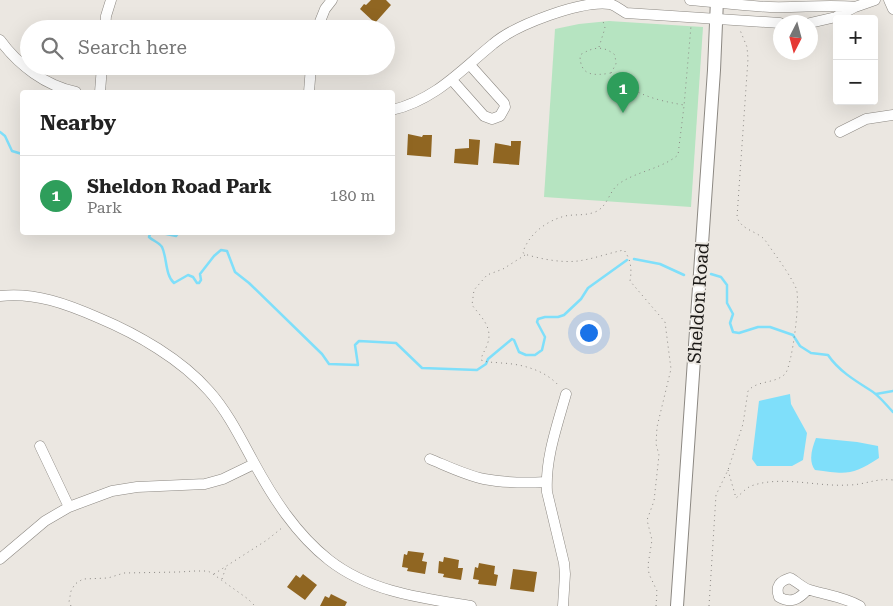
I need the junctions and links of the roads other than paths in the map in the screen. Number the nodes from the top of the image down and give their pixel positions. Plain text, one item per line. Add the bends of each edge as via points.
1 (111, 0) edge
2 (332, 0) edge
3 (690, 0) edge
4 (875, 0) edge
5 (889, 0) edge
6 (613, 1) edge
7 (716, 1) edge
8 (855, 7) junction
9 (893, 9) edge
10 (715, 18) junction
11 (106, 20) edge
12 (320, 20) edge
13 (818, 21) edge
14 (773, 22) edge
15 (0, 40) edge
16 (20, 62) edge
17 (470, 65) junction
18 (38, 75) edge
19 (101, 75) edge
20 (310, 75) edge
21 (452, 80) junction
22 (70, 90) edge
23 (100, 90) edge
24 (309, 90) edge
25 (395, 109) edge
26 (893, 115) edge
27 (840, 132) dead end
28 (0, 296) edge
29 (566, 394) road end
30 (40, 446) dead end
31 (430, 458) dead end
32 (254, 464) junction
33 (546, 482) junction
34 (69, 507) junction
35 (0, 559) edge
36 (807, 590) dead end
37 (472, 606) edge
38 (563, 606) edge
39 (677, 606) edge
40 (860, 606) edge

1 - 11 street
2 - 12 street
3 - 7 street
4 - 8 street
5 - 9 street
6 - 10 street via 626,13
6 - 17 street via 570,8 525,24 494,43
7 - 8 street via 768,7
7 - 10 main road, Sheldon Road
8 - 13 street via 836,17
10 - 14 street
10 - 39 main road, Sheldon Road
15 - 16 street
17 - 21 street
17 - 21 street via 504,103 504,112 500,116 492,119 484,116
18 - 22 street
19 - 23 street
20 - 24 street
21 - 25 street via 425,98
26 - 27 street via 866,119
28 - 32 street via 36,296 87,313 130,333 175,360 210,392
29 - 33 street
30 - 34 street
31 - 33 street via 485,479
32 - 34 street via 205,484 112,491
32 - 37 street via 290,521 330,561 380,588
33 - 38 street via 565,574
34 - 35 street via 45,521
36 - 40 street

